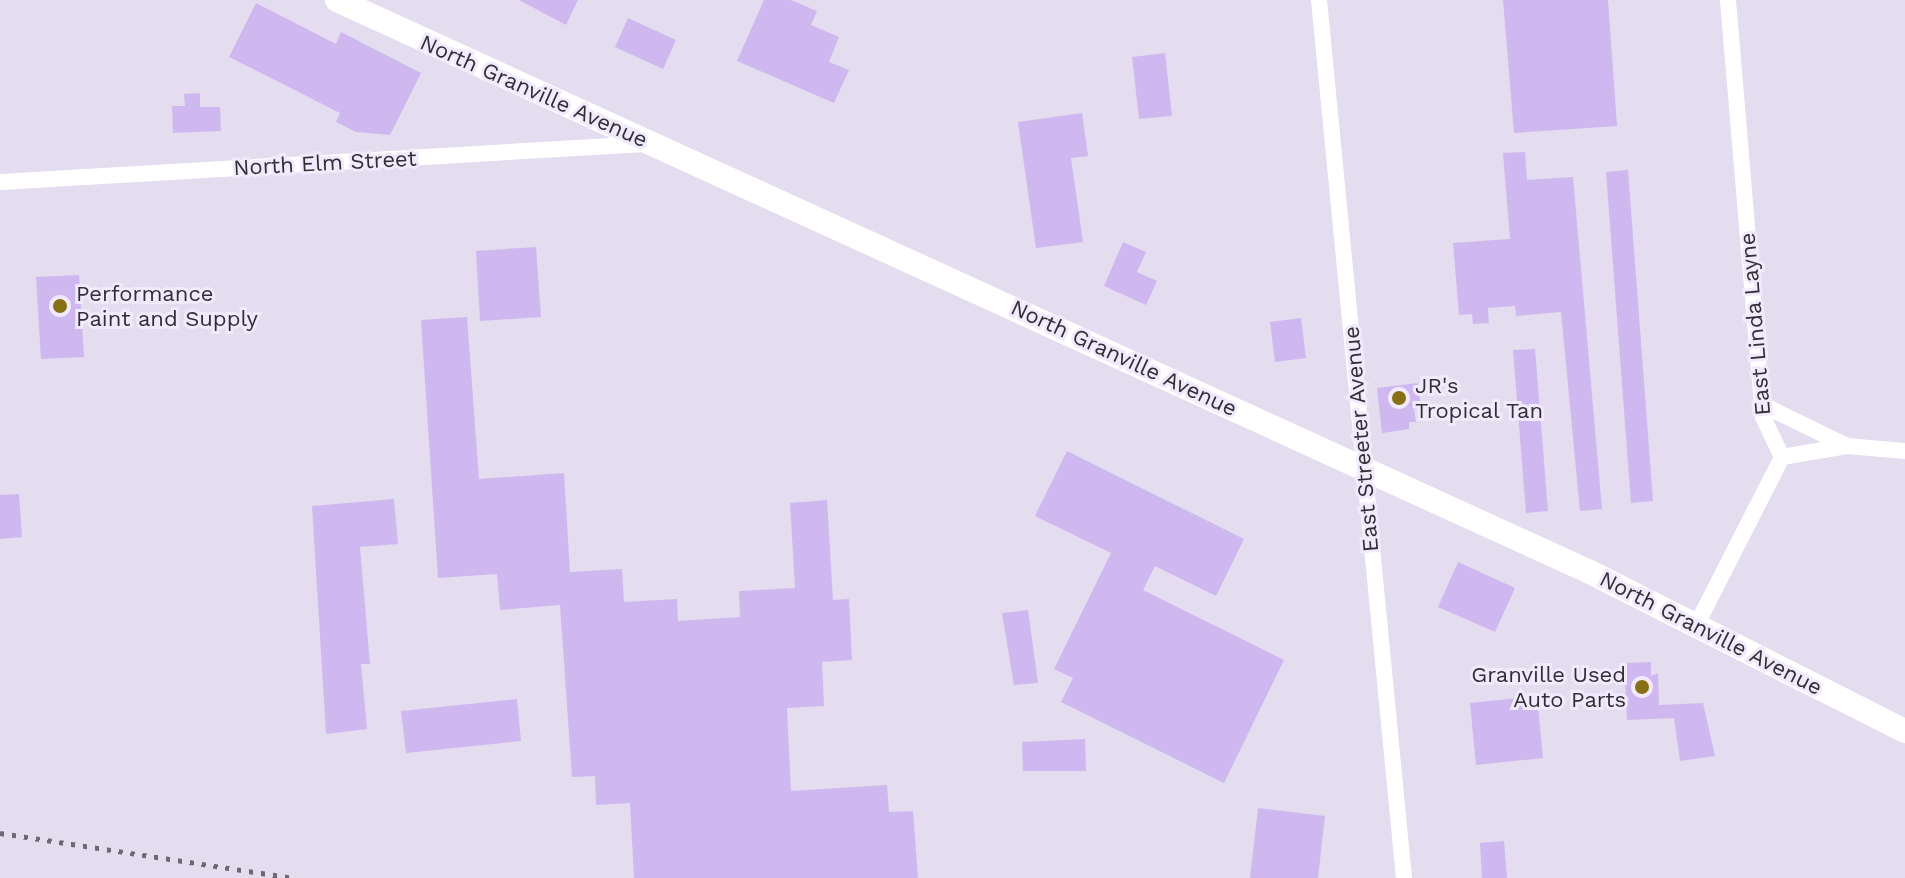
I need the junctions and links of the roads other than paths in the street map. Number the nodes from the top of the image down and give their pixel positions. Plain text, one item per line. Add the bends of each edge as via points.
1 (337, 0) edge
2 (1319, 0) edge
3 (1728, 0) edge
4 (649, 144) junction
5 (0, 182) edge
6 (1761, 404) junction
7 (1847, 446) junction
8 (1905, 451) edge
9 (1782, 457) junction
10 (1361, 468) junction
11 (1697, 624) junction
12 (1905, 731) edge
13 (1404, 878) edge

1 - 4 main road, North Granville Avenue
2 - 10 street, East Streeter Avenue
3 - 6 street, East Linda Layne
4 - 5 street, North Elm Street
4 - 10 main road, North Granville Avenue
6 - 7 street
6 - 9 street, East Linda Layne via 1766,429
7 - 8 street
7 - 9 street
9 - 11 street
10 - 11 main road, North Granville Avenue
10 - 13 street, East Streeter Avenue
11 - 12 main road, North Granville Avenue

